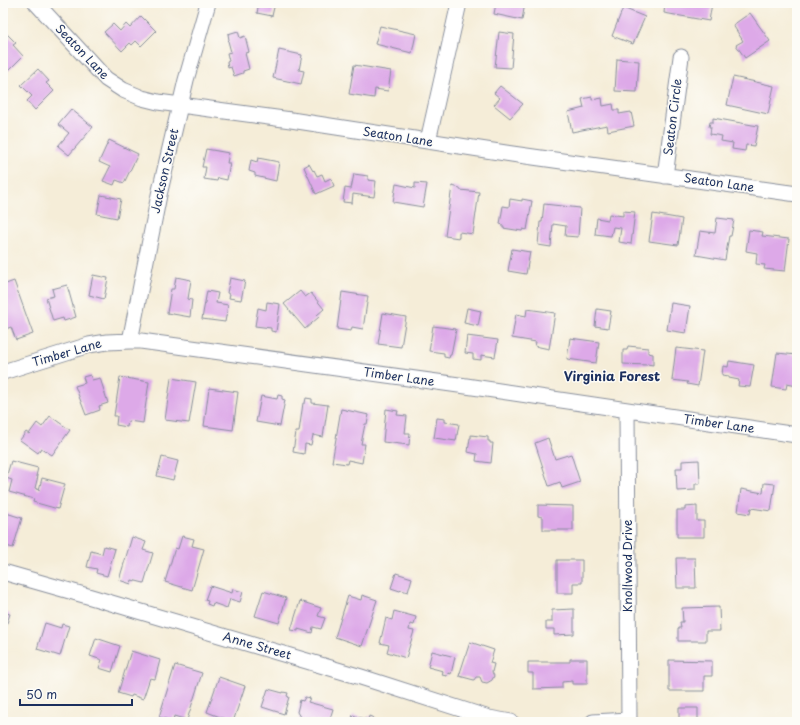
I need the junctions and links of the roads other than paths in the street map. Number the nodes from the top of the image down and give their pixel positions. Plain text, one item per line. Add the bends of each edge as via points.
1 (36, 3) edge
2 (208, 3) edge
3 (459, 3) edge
4 (681, 57) dead end
5 (180, 105) junction
6 (428, 141) junction
7 (665, 176) junction
8 (797, 194) edge
9 (130, 341) junction
10 (5, 371) edge
11 (3, 385) edge
12 (628, 410) junction
13 (797, 435) edge
14 (3, 572) edge
15 (629, 721) edge
16 (511, 722) edge
17 (593, 722) edge

1 - 5 street, Seaton Lane via 106,79 142,98
2 - 5 street, Jackson Street
3 - 6 street
4 - 7 street, Seaton Circle
5 - 6 street, Seaton Lane
5 - 9 street, Jackson Street
6 - 7 street, Seaton Lane
7 - 8 street, Seaton Lane
9 - 10 street, Timber Lane via 89,345
9 - 12 street, Timber Lane
10 - 11 street
12 - 13 street, Timber Lane
12 - 15 street, Knollwood Drive
14 - 16 street, Anne Street via 362,677 489,718
15 - 17 street

